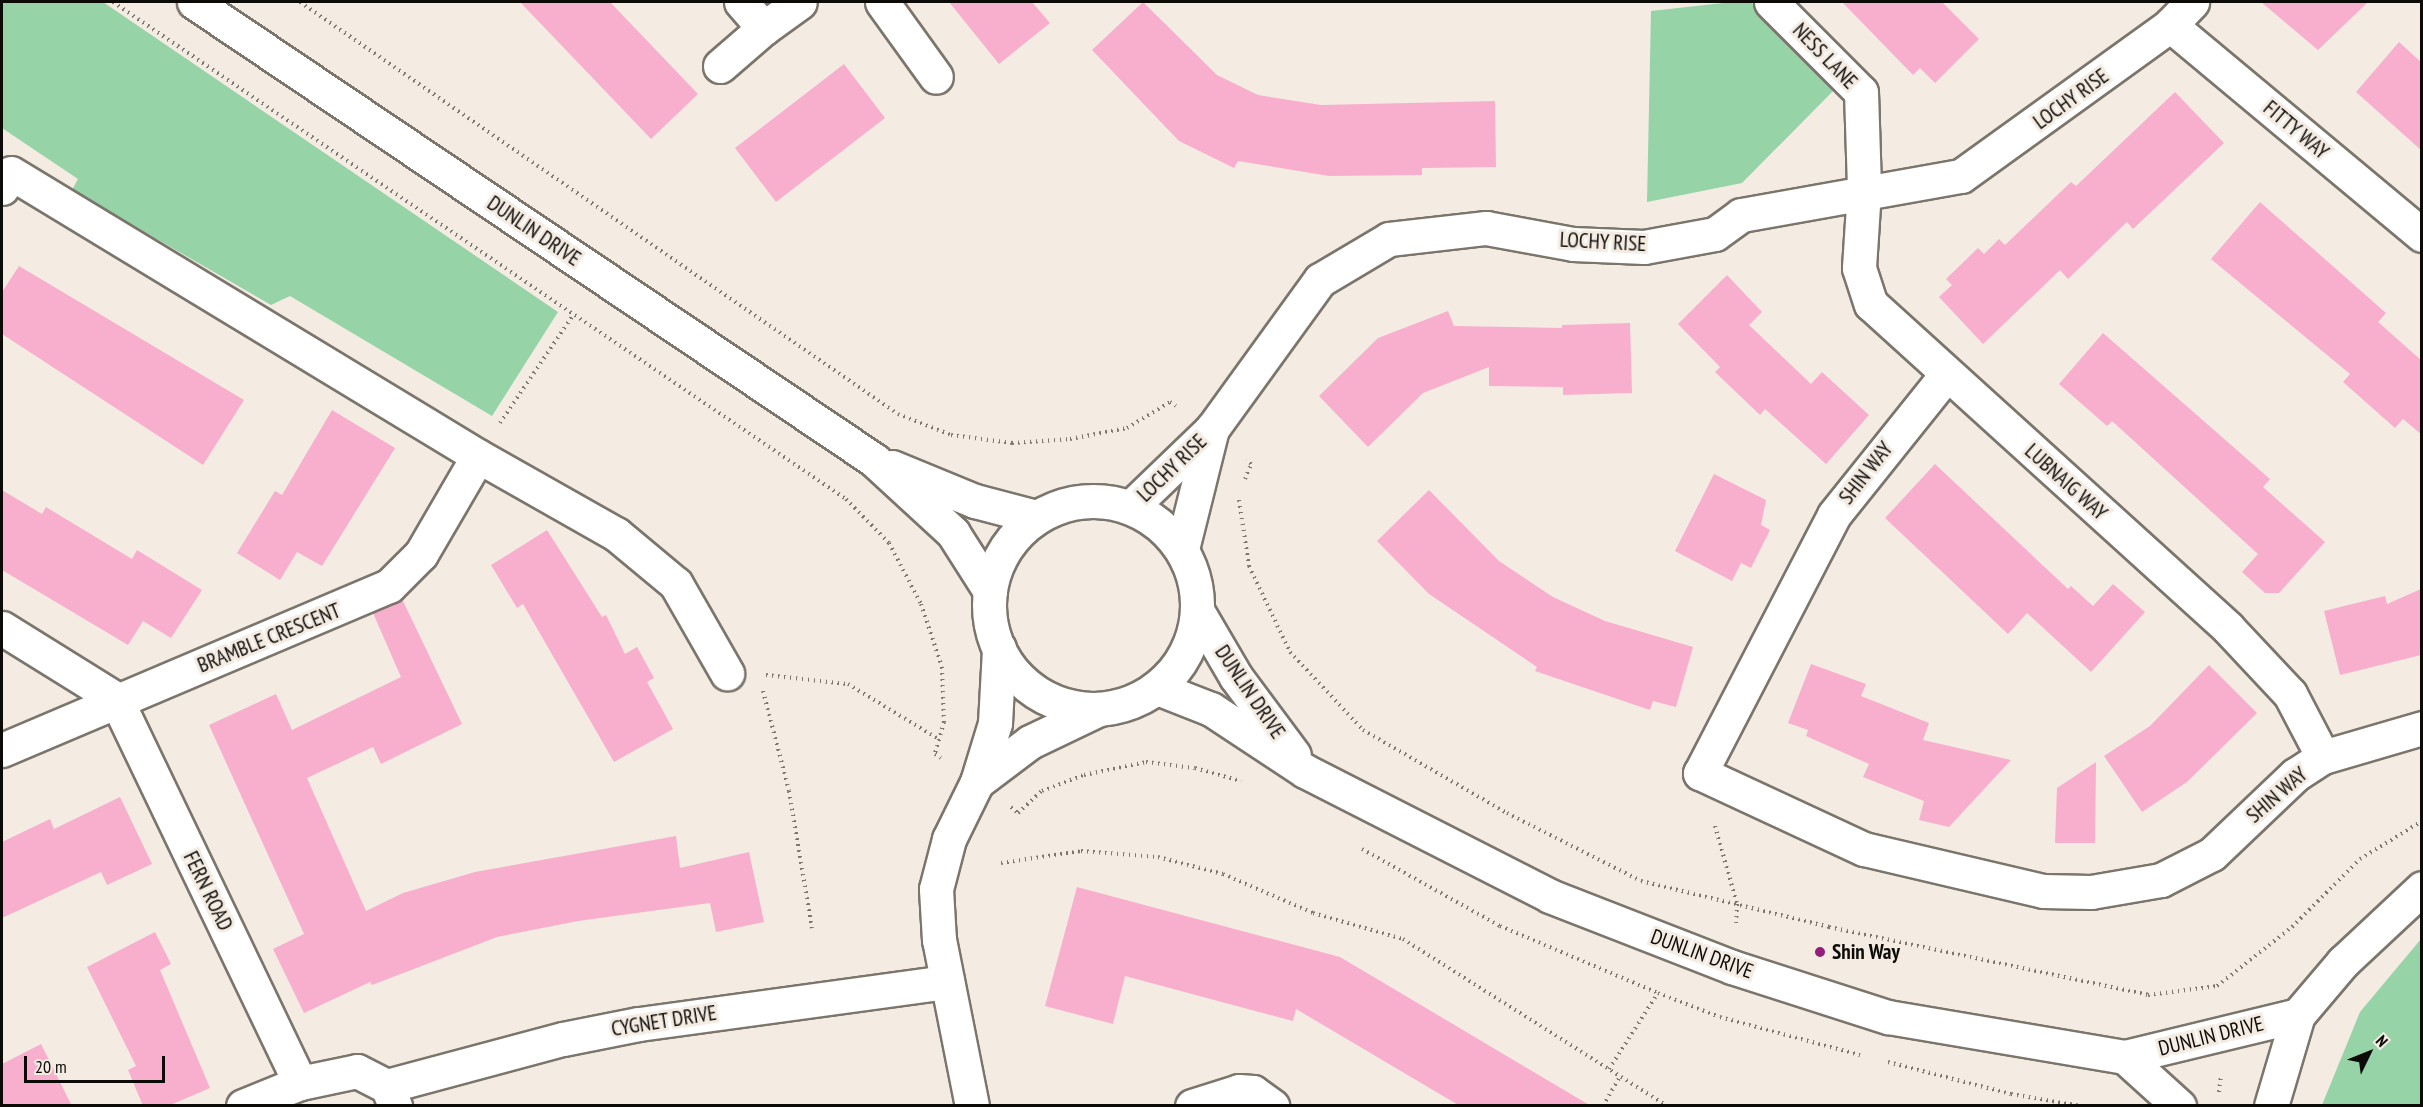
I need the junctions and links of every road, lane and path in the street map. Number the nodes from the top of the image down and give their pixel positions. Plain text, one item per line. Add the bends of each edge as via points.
1 (112, 2) edge
2 (194, 2) edge
3 (300, 2) edge
4 (741, 2) edge
5 (800, 2) edge
6 (882, 2) edge
7 (1772, 2) edge
8 (2192, 2) edge
9 (2170, 25) junction
10 (764, 28) junction
11 (720, 66) dead end
12 (936, 77) dead end
13 (2, 188) edge
14 (1864, 190) junction
15 (2421, 235) edge
16 (599, 275) junction
17 (573, 315) junction
18 (1946, 375) junction
19 (1212, 429) junction
20 (478, 456) junction
21 (874, 460) junction
22 (1243, 484) dead end
23 (1238, 494) dead end
24 (1131, 507) junction
25 (1036, 517) junction
26 (1182, 549) junction
27 (990, 591) junction
28 (1198, 612) junction
29 (2, 628) edge
30 (999, 648) junction
31 (727, 672) dead end
32 (1157, 688) junction
33 (116, 699) junction
34 (1097, 710) junction
35 (2421, 728) edge
36 (939, 740) junction
37 (2, 750) edge
38 (2324, 757) junction
39 (1305, 771) junction
40 (1700, 773) junction
41 (977, 782) junction
42 (2421, 821) edge
43 (1001, 863) dead end
44 (2421, 888) edge
45 (1737, 904) junction
46 (812, 928) dead end
47 (947, 982) junction
48 (1658, 993) dead end
49 (2298, 1015) junction
50 (2125, 1057) junction
51 (1609, 1069) junction
52 (1620, 1077) junction
53 (300, 1083) junction
54 (391, 1096) edge
55 (243, 1106) edge
56 (972, 1106) edge
57 (1192, 1106) edge
58 (1272, 1106) edge
59 (1603, 1106) edge
60 (1667, 1106) edge
61 (2179, 1106) edge
62 (2271, 1106) edge

1 - 17 path
2 - 16 street, DUNLIN DRIVE
3 - 19 path via 898,414 951,435 1012,443 1070,440 1127,428 1170,402
4 - 10 street
5 - 10 street
6 - 12 street
7 - 14 street, NESS LANE via 1861,92
8 - 9 street, LOCHY RISE
9 - 14 street, LOCHY RISE via 1961,176
9 - 15 street, FITTY WAY
10 - 11 street
13 - 20 street via 10,173
14 - 18 street, LUBNAIG WAY via 1859,268 1871,304
14 - 19 street, LOCHY RISE via 1741,215 1715,234 1644,247 1573,244 1486,228 1389,239 1320,280
16 - 17 path
16 - 21 street, DUNLIN DRIVE
17 - 20 path
17 - 36 path via 846,499 889,543 921,604 942,667
18 - 38 street, LUBNAIG WAY via 2228,628 2290,694
18 - 40 street, SHIN WAY via 1834,515
19 - 22 path via 1251,464
19 - 24 street, LOCHY RISE
19 - 26 street, LOCHY RISE
20 - 31 street via 616,534 676,584
20 - 33 street, BRAMBLE CRESCENT via 421,554 389,586 257,645
21 - 25 street, DUNLIN DRIVE via 975,501
21 - 27 street, DUNLIN DRIVE via 953,533
23 - 45 path via 1249,566 1290,652 1363,730 1507,813 1641,881
24 - 25 street, DUNLIN DRIVE via 1099,500 1066,504
24 - 26 street, DUNLIN DRIVE via 1160,524
25 - 27 street, DUNLIN DRIVE via 1014,537 997,562
26 - 28 street, DUNLIN DRIVE via 1195,579
27 - 30 street, DUNLIN DRIVE via 990,620
28 - 32 street, DUNLIN DRIVE via 1187,650
28 - 39 street, DUNLIN DRIVE via 1236,677
29 - 33 street
30 - 34 street, DUNLIN DRIVE via 1014,673 1037,693 1066,706
30 - 41 street via 996,723
32 - 34 street, DUNLIN DRIVE via 1129,703
32 - 39 street, DUNLIN DRIVE via 1211,709
33 - 37 street, BRAMBLE CRESCENT
33 - 53 street, FERN ROAD
34 - 41 street via 1030,742
35 - 38 street, SHIN WAY
36 - 41 path via 935,754
36 - 46 path via 848,684 759,675 789,791
38 - 40 street, SHIN WAY via 2295,776 2212,854 2161,880 2091,892 2043,891 1864,849
39 - 50 street, DUNLIN DRIVE via 1550,896 1732,967 1888,1017
40 - 45 path
41 - 47 street via 949,839 936,888
42 - 45 path via 2360,859 2292,927 2217,986 2148,995
43 - 51 path via 1081,851 1158,857 1223,874 1313,913 1403,939
44 - 49 street via 2343,962
47 - 54 street, CYGNET DRIVE via 639,1024 563,1039
47 - 56 street
48 - 51 path
49 - 50 street, DUNLIN DRIVE
49 - 62 street
50 - 61 street, DUNLIN DRIVE
51 - 52 path
52 - 59 path
52 - 60 path
53 - 54 street via 357,1071
53 - 55 street
57 - 58 street via 1239,1091 1253,1092

